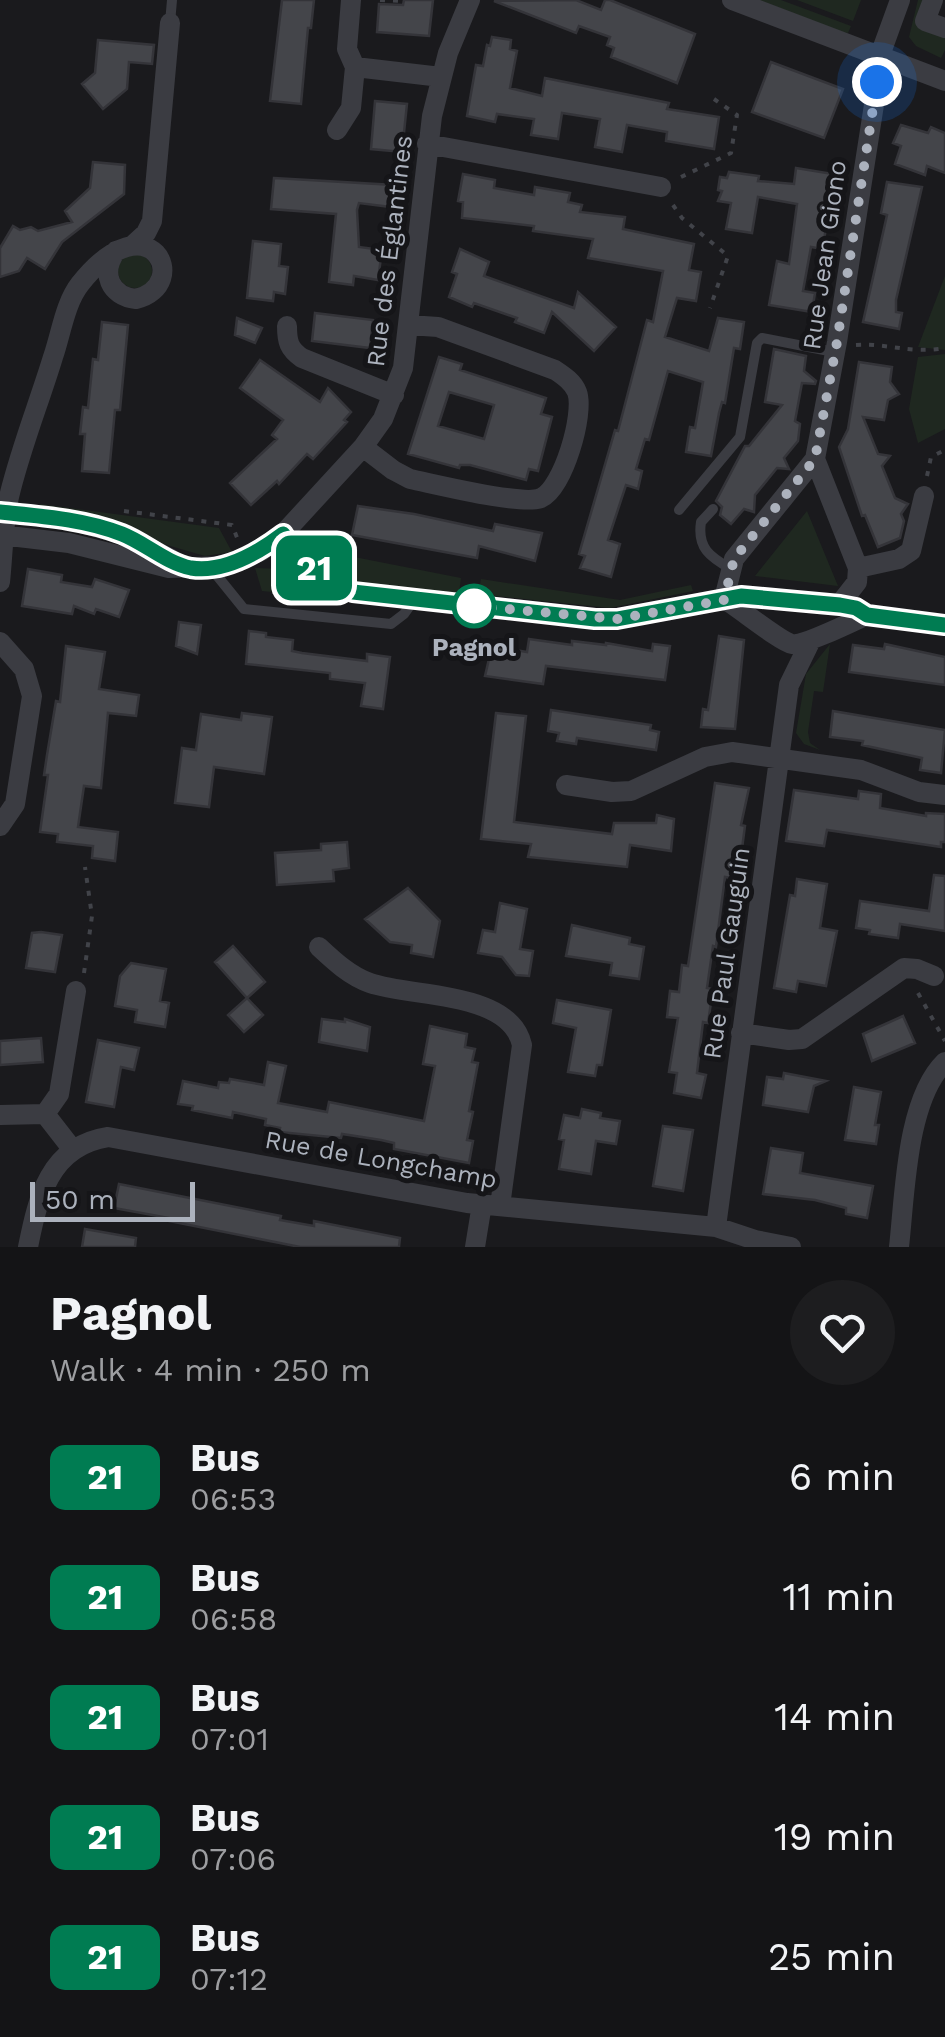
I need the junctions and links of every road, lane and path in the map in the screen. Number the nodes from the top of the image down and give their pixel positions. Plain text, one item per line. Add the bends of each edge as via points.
1 (172, 0) edge
2 (351, 0) edge
3 (380, 0) edge
4 (470, 0) edge
5 (732, 0) edge
6 (900, 0) edge
7 (933, 0) edge
8 (404, 1) edge
9 (170, 23) joint
10 (945, 28) edge
11 (881, 58) junction
12 (355, 67) junction
13 (442, 77) junction
14 (945, 82) edge
15 (714, 99) dead end
16 (337, 130) dead end
17 (427, 144) junction
18 (661, 188) junction
19 (710, 308) dead end
20 (409, 325) junction
21 (288, 326) dead end
22 (836, 347) junction
23 (945, 348) edge
24 (394, 395) junction
25 (363, 446) junction
26 (945, 450) edge
27 (815, 459) junction
28 (924, 496) joint
29 (712, 509) dead end
30 (679, 510) dead end
31 (4, 512) edge
32 (283, 534) junction
33 (2, 535) edge
34 (200, 567) junction
35 (858, 568) junction
36 (732, 569) junction
37 (0, 582) edge
38 (776, 598) junction
39 (414, 600) junction
40 (724, 600) junction
41 (830, 604) junction
42 (867, 615) junction
43 (945, 625) edge
44 (814, 637) junction
45 (778, 638) junction
46 (0, 642) edge
47 (789, 685) junction
48 (778, 758) junction
49 (566, 784) dead end
50 (945, 795) edge
51 (0, 826) edge
52 (85, 867) dead end
53 (318, 947) dead end
54 (904, 968) junction
55 (934, 976) dead end
56 (76, 991) joint
57 (741, 1034) junction
58 (945, 1041) edge
59 (945, 1062) edge
60 (0, 1114) edge
61 (46, 1114) junction
62 (73, 1150) junction
63 (491, 1205) junction
64 (716, 1228) junction
65 (28, 1247) edge
66 (474, 1247) edge
67 (791, 1247) edge
68 (900, 1247) edge

1 - 9 lane
2 - 12 street via 347,49
3 - 8 path
4 - 13 street, Rue des Églantines
5 - 11 street
6 - 11 street, Rue Jean Giono
7 - 10 street via 925,21
9 - 31 street via 149,230 74,292
11 - 14 street
11 - 22 street, Rue Jean Giono
12 - 13 street
12 - 16 street via 351,108
13 - 17 street, Rue des Églantines
15 - 18 path via 738,115 731,153
17 - 18 street
17 - 20 street, Rue des Églantines
18 - 19 path via 682,218 728,256
20 - 24 street, Rue des Églantines
20 - 25 street via 438,327 567,378 579,410 561,477 547,495 526,500 410,479
21 - 24 street via 287,340 302,358
22 - 23 path via 868,344 917,353
22 - 27 street, Rue Jean Giono
22 - 30 lane via 762,338 740,437
24 - 25 street, Rue des Églantines
25 - 32 street, Rue des Églantines
26 - 28 path via 931,457
27 - 35 street
27 - 36 street via 750,536
28 - 35 street via 911,551
29 - 36 lane via 701,522 702,544
31 - 33 street
31 - 34 street via 122,534
32 - 34 street, Rue des Églantines via 246,558
32 - 39 street via 337,586
33 - 34 street via 169,568
33 - 37 street
34 - 39 lane via 244,609 391,624
35 - 41 street via 857,582
36 - 40 street
38 - 40 street
38 - 41 street
38 - 45 street, Rue Paul Gauguin via 769,622
39 - 40 street via 606,619
40 - 45 street
41 - 42 street
41 - 44 street
42 - 43 street
42 - 44 street
44 - 45 street via 794,645
44 - 47 street, Rue Paul Gauguin
45 - 47 street, Rue Paul Gauguin
46 - 51 street via 24,668 32,696 15,804
47 - 48 street, Rue Paul Gauguin
48 - 49 street via 718,754 631,791
48 - 50 street via 861,770
48 - 57 street, Rue Paul Gauguin
52 - 56 path via 92,916 84,978
53 - 63 street via 366,982 491,1008 512,1023 522,1045
54 - 55 street
54 - 57 street via 802,1039
54 - 58 path
56 - 61 street via 59,1094
57 - 64 street, Rue Paul Gauguin
59 - 68 street via 920,1109
60 - 61 street
61 - 62 street
62 - 63 street, Rue de Longchamp via 119,1137
62 - 65 street via 38,1197
63 - 64 street, Rue de Longchamp
63 - 66 street
64 - 67 street, Rue de Longchamp

